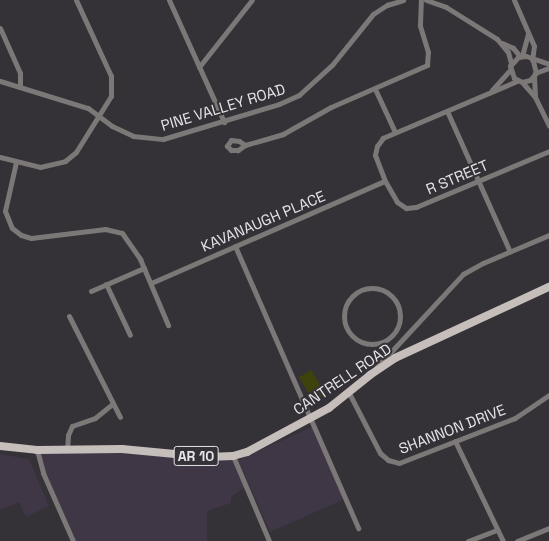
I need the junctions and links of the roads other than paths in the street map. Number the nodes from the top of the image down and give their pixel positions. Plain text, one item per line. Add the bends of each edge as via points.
1 (76, 0) edge
2 (169, 0) edge
3 (252, 0) edge
4 (403, 0) edge
5 (421, 0) edge
6 (426, 0) edge
7 (514, 0) edge
8 (0, 28) edge
9 (528, 33) junction
10 (501, 43) junction
11 (521, 56) junction
12 (533, 60) junction
13 (511, 63) junction
14 (549, 64) edge
15 (199, 67) junction
16 (549, 68) edge
17 (510, 70) junction
18 (535, 75) junction
19 (0, 81) edge
20 (520, 81) junction
21 (20, 87) junction
22 (375, 89) junction
23 (489, 92) junction
24 (535, 97) junction
25 (447, 111) junction
26 (100, 117) junction
27 (224, 122) junction
28 (549, 126) edge
29 (395, 132) junction
30 (245, 145) dead end
31 (549, 151) edge
32 (0, 158) edge
33 (16, 162) junction
34 (385, 182) junction
35 (478, 183) junction
36 (549, 236) edge
37 (235, 246) junction
38 (510, 252) junction
39 (144, 268) junction
40 (151, 283) junction
41 (106, 284) junction
42 (549, 287) edge
43 (91, 291) dead end
44 (69, 316) dead end
45 (168, 325) dead end
46 (130, 335) dead end
47 (384, 341) junction
48 (392, 349) junction
49 (370, 375) junction
50 (349, 393) junction
51 (549, 395) edge
52 (112, 404) junction
53 (120, 418) dead end
54 (312, 418) junction
55 (455, 441) junction
56 (0, 446) edge
57 (37, 450) junction
58 (67, 450) junction
59 (233, 456) junction
60 (358, 528) dead end
61 (549, 528) edge
62 (496, 530) junction
63 (73, 541) edge
64 (269, 541) edge
65 (468, 541) edge
66 (503, 541) edge
67 (517, 541) edge

1 - 26 street via 112,83 111,96
2 - 15 street
3 - 15 street
4 - 27 street, PINE VALLEY ROAD via 387,5 373,14 332,66 299,95
5 - 22 street via 420,25 428,61 417,71
6 - 10 street via 446,7
7 - 9 street
8 - 21 street via 20,73
9 - 11 street
9 - 12 street via 534,46
10 - 11 street via 513,48
10 - 13 street
11 - 12 street
11 - 13 street
12 - 14 street
12 - 18 street
13 - 17 street
15 - 27 street
16 - 18 street
17 - 20 street
17 - 23 street
18 - 20 street
18 - 24 street
19 - 21 street, PINE VALLEY ROAD
20 - 23 street, R STREET
20 - 24 street
21 - 26 street, PINE VALLEY ROAD via 80,104
22 - 29 street
22 - 30 street via 314,116 283,134
23 - 25 street, R STREET
24 - 28 street
25 - 29 street, R STREET
25 - 35 street
26 - 27 street, PINE VALLEY ROAD via 125,133 152,140 178,136
26 - 33 street via 76,152 65,161 44,167
29 - 34 street, R STREET via 380,142 376,151 376,160
31 - 35 street, R STREET
32 - 33 street
33 - 39 street via 5,211 8,223 17,233 35,238 96,230 118,231 132,243
34 - 35 street, R STREET via 397,202 411,208
34 - 37 street, KAVANAUGH PLACE
35 - 38 street
36 - 38 street
37 - 40 street, KAVANAUGH PLACE
37 - 54 street
38 - 48 street via 463,274
39 - 40 street
39 - 41 street
40 - 45 street
41 - 43 street
41 - 46 street
42 - 49 main road, CANTRELL ROAD / AR 10 via 396,358
44 - 52 street
47 - 47 street via 367,344 352,335 347,328 344,311 352,295 360,290 381,289 397,301 401,314 398,327
47 - 48 street
48 - 49 street
49 - 50 main road, CANTRELL ROAD / AR 10
50 - 54 main road, CANTRELL ROAD / AR 10
50 - 55 street, SHANNON DRIVE via 373,443 388,460 400,463 410,461
51 - 55 street, SHANNON DRIVE via 515,418
52 - 53 street
52 - 58 street via 94,418 72,426 68,434
54 - 59 main road, CANTRELL ROAD / AR 10 via 269,442
54 - 60 street
55 - 62 street
56 - 57 main road, CANTRELL ROAD / AR 10
57 - 58 main road, CANTRELL ROAD / AR 10
57 - 63 street via 43,473
58 - 59 main road, CANTRELL ROAD / AR 10 via 122,449 207,457
59 - 64 street
61 - 67 street
62 - 65 street
62 - 66 street

